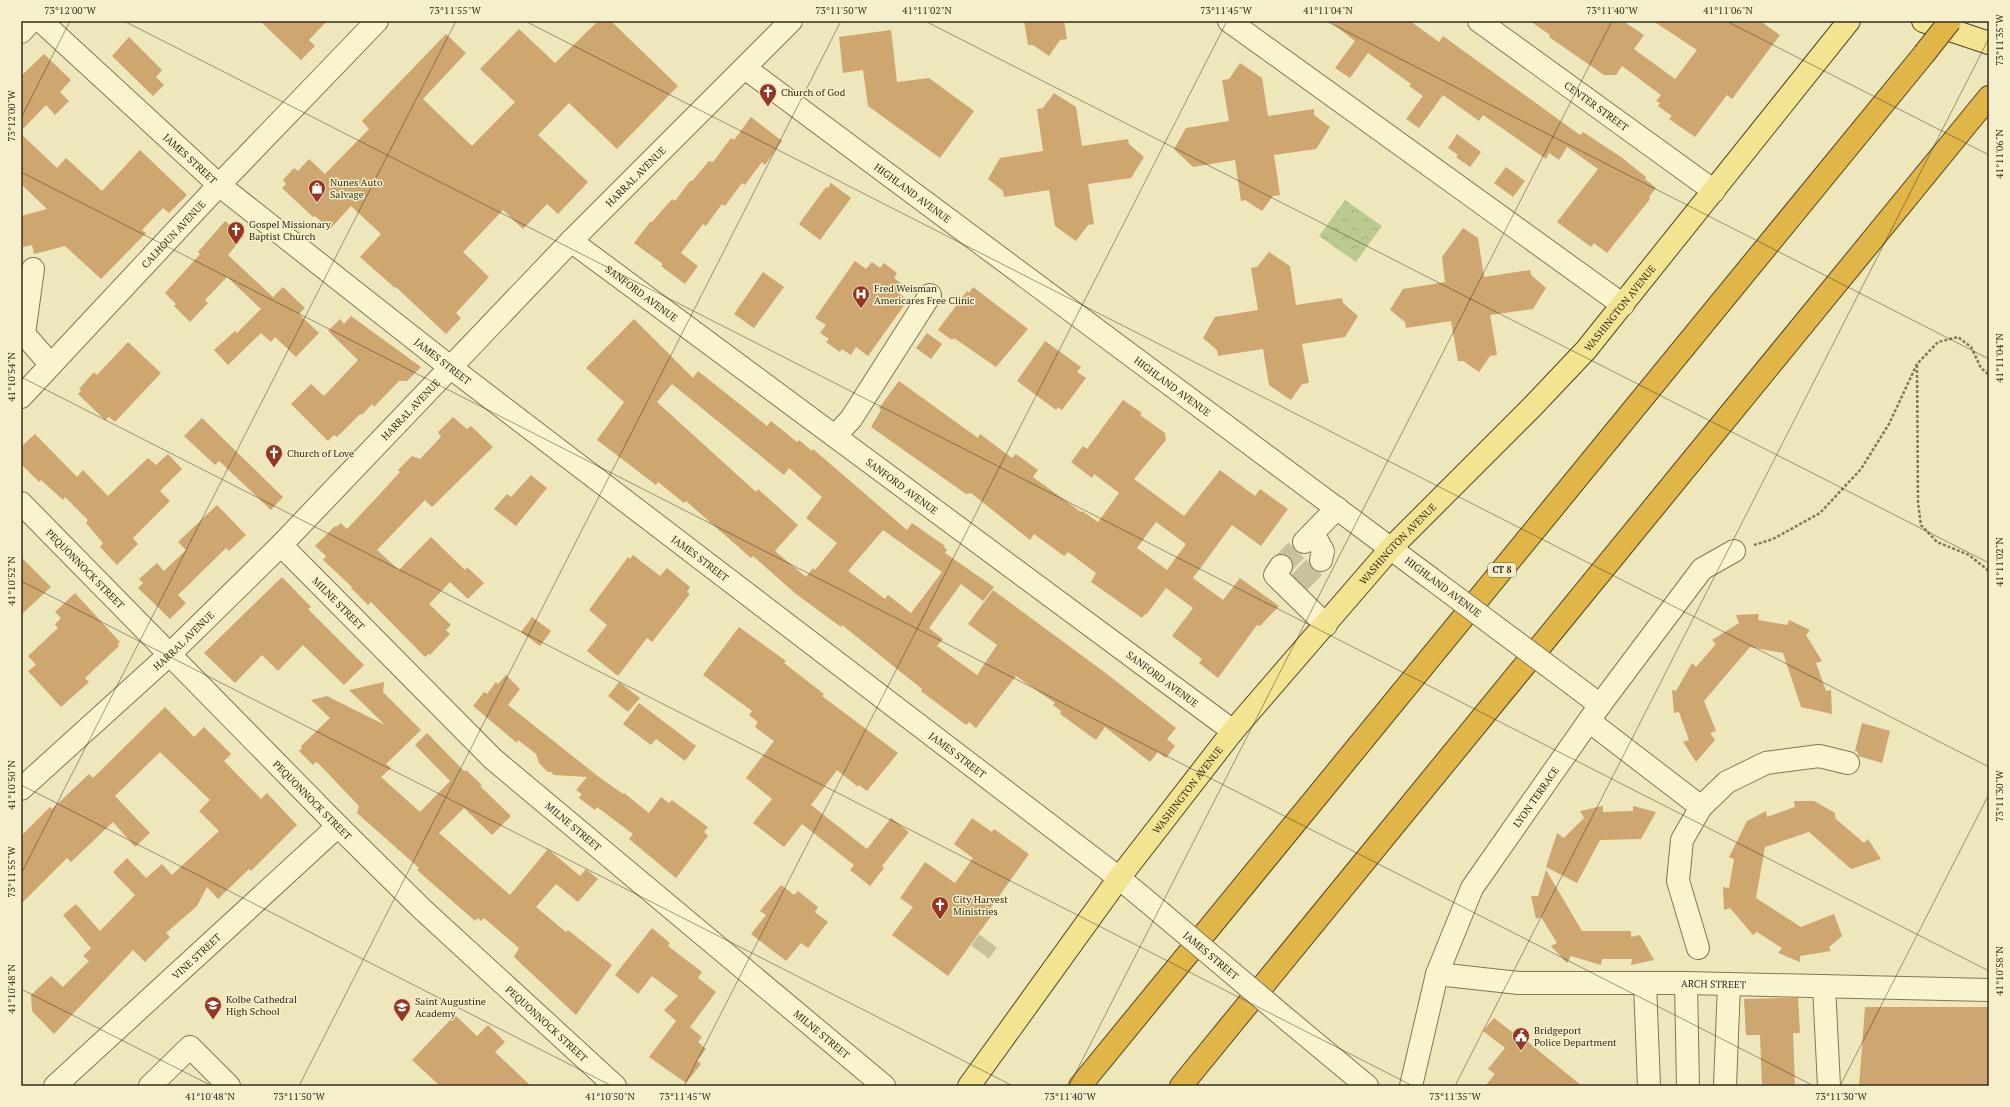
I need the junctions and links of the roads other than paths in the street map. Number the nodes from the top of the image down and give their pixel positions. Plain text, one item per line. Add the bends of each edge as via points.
1 (31, 21) edge
2 (41, 21) edge
3 (377, 21) edge
4 (791, 21) edge
5 (1229, 21) edge
6 (1479, 21) edge
7 (1849, 21) edge
8 (1923, 21) edge
9 (1950, 21) edge
10 (21, 32) edge
11 (1989, 43) edge
12 (745, 68) junction
13 (1989, 97) edge
14 (219, 185) junction
15 (1714, 191) junction
16 (571, 241) junction
17 (33, 269) dead end
18 (930, 295) dead end
19 (1623, 305) junction
20 (51, 365) junction
21 (450, 367) junction
22 (21, 397) edge
23 (835, 436) junction
24 (21, 503) edge
25 (1337, 508) junction
26 (281, 545) junction
27 (1391, 548) junction
28 (1734, 551) road end
29 (1321, 560) dead end
30 (1281, 566) dead end
31 (1326, 625) junction
32 (170, 654) junction
33 (1594, 713) junction
34 (1233, 731) junction
35 (1848, 762) dead end
36 (21, 789) edge
37 (1701, 807) junction
38 (338, 826) junction
39 (1119, 878) junction
40 (1698, 948) dead end
41 (1438, 974) junction
42 (1645, 983) junction
43 (1686, 983) junction
44 (1719, 984) junction
45 (1824, 986) junction
46 (1989, 990) edge
47 (61, 1084) edge
48 (150, 1086) edge
49 (229, 1086) edge
50 (615, 1086) edge
51 (884, 1086) edge
52 (969, 1086) edge
53 (1080, 1086) edge
54 (1181, 1086) edge
55 (1367, 1086) edge
56 (1411, 1086) edge
57 (1649, 1086) edge
58 (1688, 1086) edge
59 (1725, 1086) edge
60 (1828, 1086) edge

1 - 10 street
2 - 14 street, JAMES STREET
3 - 14 street, CALHOUN AVENUE
4 - 12 street, HARRAL AVENUE
5 - 19 street
6 - 15 street, CENTER STREET
7 - 15 main road, WASHINGTON AVENUE
8 - 11 main road
9 - 53 highway, CT 8, bridge
12 - 16 street, HARRAL AVENUE
12 - 25 street, HIGHLAND AVENUE
13 - 54 highway
14 - 20 street, CALHOUN AVENUE
14 - 21 street, JAMES STREET
15 - 19 main road, WASHINGTON AVENUE
16 - 21 street, HARRAL AVENUE
16 - 23 street, SANFORD AVENUE
17 - 20 street via 24,334
18 - 23 street via 851,419
19 - 27 main road, WASHINGTON AVENUE via 1586,350 1533,406
20 - 22 street, CALHOUN AVENUE
21 - 26 street, HARRAL AVENUE
21 - 39 street, JAMES STREET
23 - 34 street, SANFORD AVENUE
24 - 32 street, PEQUONNOCK STREET
25 - 27 street, HIGHLAND AVENUE
25 - 29 street via 1308,537 1323,551
26 - 32 street, HARRAL AVENUE
26 - 51 street, MILNE STREET via 493,759
27 - 31 main road, WASHINGTON AVENUE
27 - 33 street, HIGHLAND AVENUE, bridge via 1575,686
28 - 33 street, LYON TERRACE via 1702,569
30 - 31 street via 1275,575 1295,587
31 - 34 main road, WASHINGTON AVENUE
32 - 36 street, HARRAL AVENUE
32 - 38 street, PEQUONNOCK STREET
33 - 37 street, HIGHLAND AVENUE
33 - 41 street, LYON TERRACE via 1472,888
34 - 39 main road, WASHINGTON AVENUE
35 - 37 street via 1819,756 1766,763 1727,782
37 - 40 street via 1682,840 1678,881
38 - 47 street, VINE STREET
38 - 50 street, PEQUONNOCK STREET via 422,909
39 - 52 main road, WASHINGTON AVENUE
39 - 55 street, JAMES STREET, bridge
41 - 42 street, ARCH STREET via 1519,983
41 - 56 street, LYON TERRACE
42 - 43 street, ARCH STREET
42 - 57 street
43 - 44 street, ARCH STREET
43 - 58 street
44 - 45 street, ARCH STREET
44 - 59 street
45 - 46 street, ARCH STREET
45 - 60 street
48 - 49 street via 190,1046

